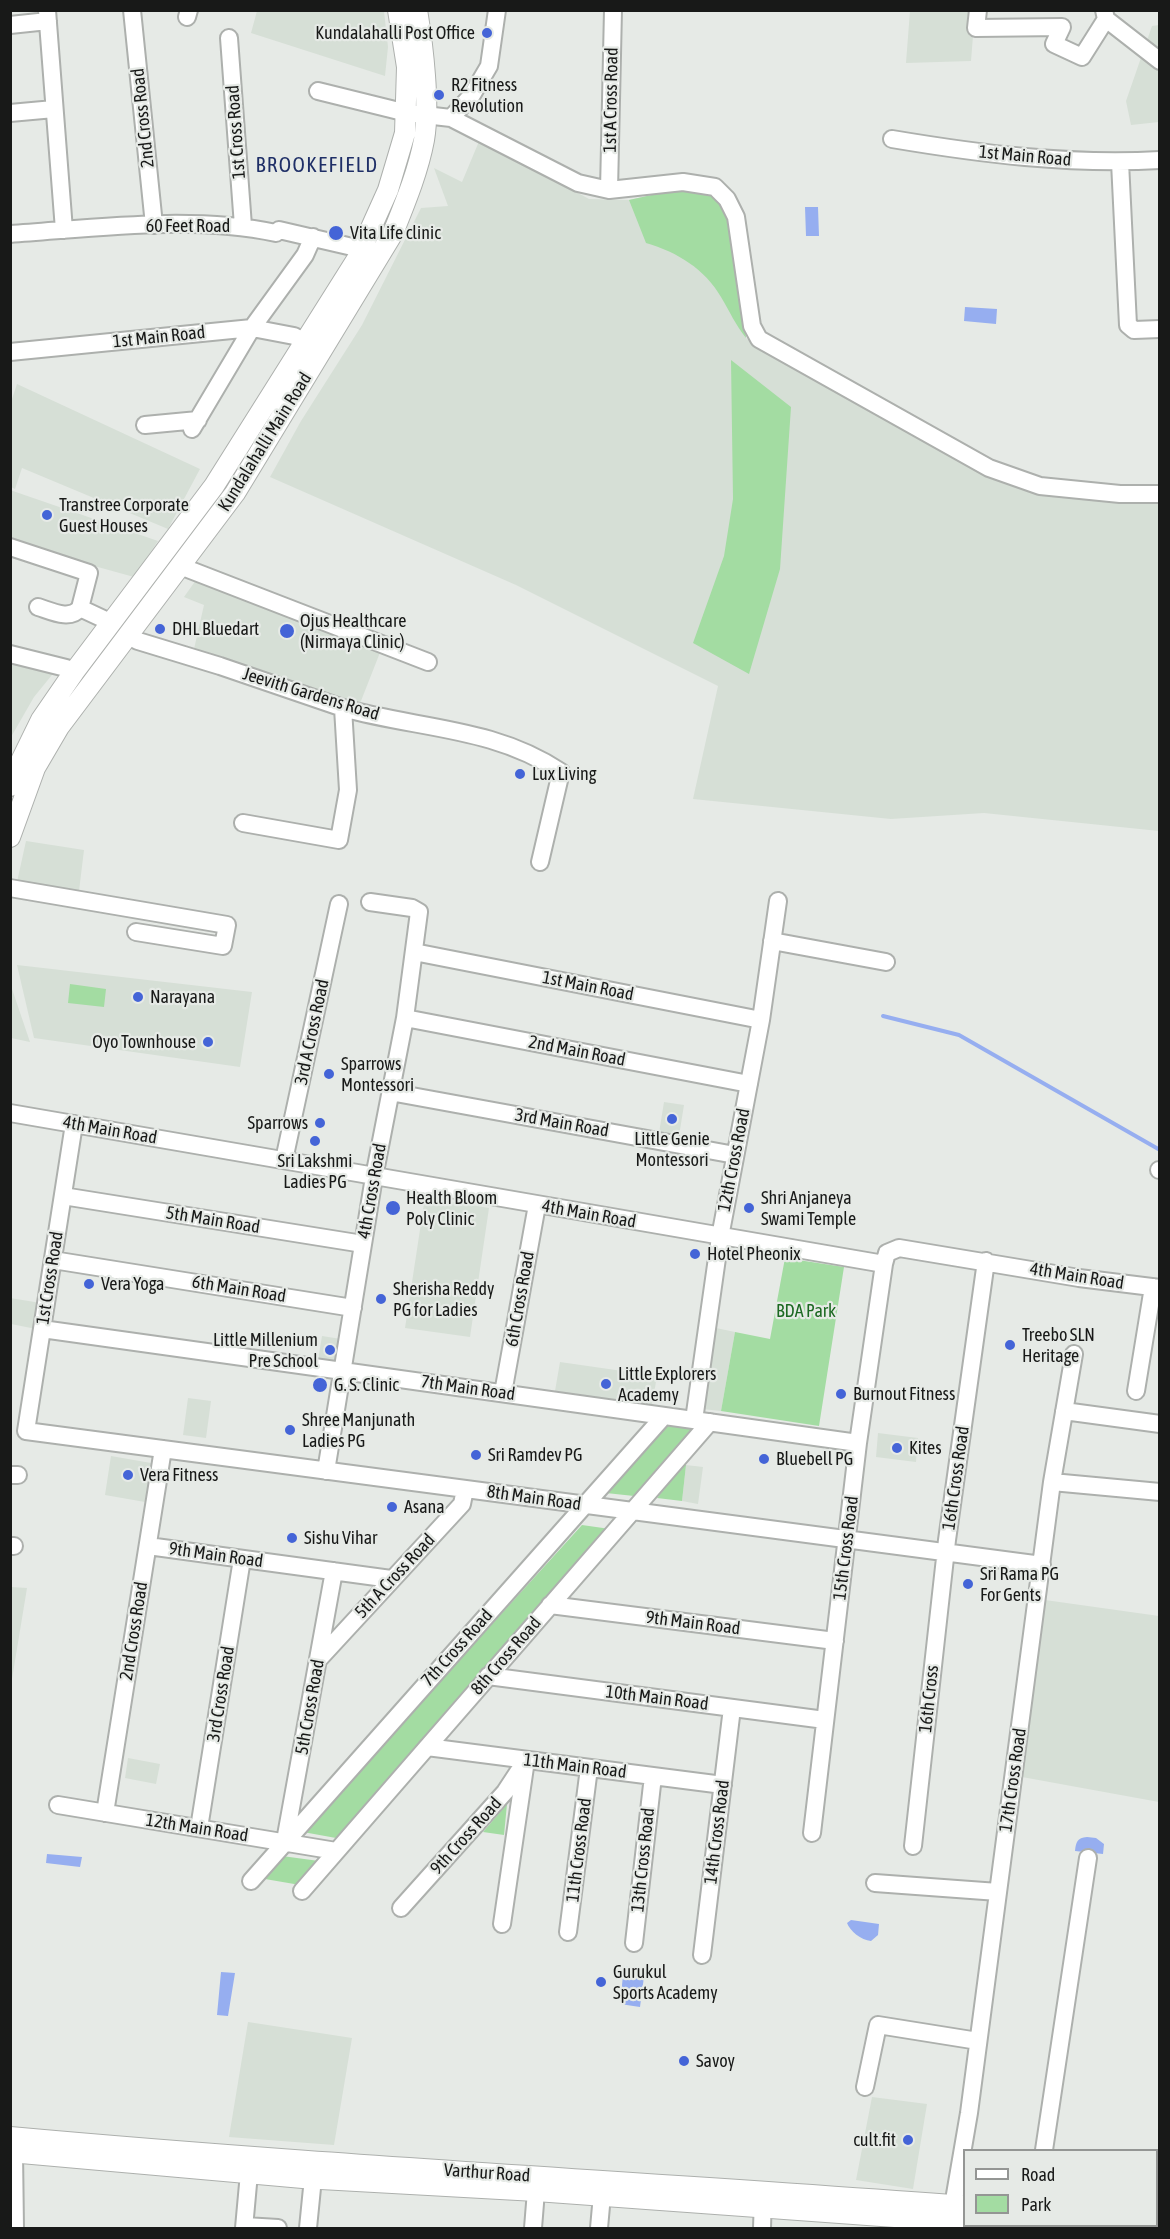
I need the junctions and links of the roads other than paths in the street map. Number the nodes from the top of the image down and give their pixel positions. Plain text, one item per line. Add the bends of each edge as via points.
1 (132, 10) edge
2 (399, 10) edge
3 (417, 10) edge
4 (497, 10) edge
5 (613, 10) edge
6 (978, 10) edge
7 (1105, 14) edge
8 (48, 16) edge
9 (10, 24) edge
10 (230, 38) dead end
11 (1160, 61) edge
12 (318, 91) dead end
13 (54, 109) junction
14 (10, 113) edge
15 (416, 115) junction
16 (451, 118) junction
17 (892, 139) dead end
18 (1160, 160) edge
19 (1120, 162) junction
20 (609, 190) junction
21 (154, 225) junction
22 (243, 226) junction
23 (64, 230) junction
24 (10, 234) edge
25 (311, 241) junction
26 (359, 254) junction
27 (252, 328) junction
28 (1160, 329) edge
29 (305, 342) junction
30 (10, 352) edge
31 (145, 424) dead end
32 (1035, 483) junction
33 (1160, 489) edge
34 (1160, 494) edge
35 (10, 548) edge
36 (180, 566) junction
37 (38, 607) dead end
38 (80, 608) junction
39 (112, 623) junction
40 (128, 636) junction
41 (10, 654) edge
42 (428, 662) dead end
43 (74, 672) junction
44 (343, 708) junction
45 (10, 786) edge
46 (243, 823) dead end
47 (10, 837) edge
48 (540, 862) dead end
49 (10, 888) edge
50 (778, 901) dead end
51 (370, 903) dead end
52 (339, 904) dead end
53 (136, 932) dead end
54 (776, 942) junction
55 (414, 952) junction
56 (886, 963) dead end
57 (405, 1018) junction
58 (761, 1020) junction
59 (748, 1084) junction
60 (390, 1092) junction
61 (10, 1113) edge
62 (74, 1124) junction
63 (735, 1155) junction
64 (284, 1160) junction
65 (374, 1177) junction
66 (63, 1196) junction
67 (537, 1205) junction
68 (720, 1237) junction
69 (363, 1244) junction
70 (53, 1260) junction
71 (986, 1261) junction
72 (884, 1264) junction
73 (1156, 1288) edge
74 (353, 1308) junction
75 (42, 1329) junction
76 (1074, 1354) dead end
77 (342, 1371) junction
78 (1136, 1391) dead end
79 (503, 1393) junction
80 (1064, 1411) junction
81 (664, 1416) junction
82 (702, 1421) junction
83 (1160, 1424) edge
84 (26, 1431) joint
85 (858, 1443) junction
86 (163, 1449) junction
87 (326, 1471) junction
88 (1052, 1482) junction
89 (465, 1489) junction
90 (1160, 1492) edge
91 (585, 1505) junction
92 (632, 1511) junction
93 (847, 1540) junction
94 (148, 1546) junction
95 (946, 1553) junction
96 (242, 1559) junction
97 (1042, 1565) junction
98 (334, 1571) junction
99 (392, 1579) junction
100 (550, 1605) junction
101 (835, 1641) junction
102 (319, 1659) junction
103 (488, 1676) junction
104 (732, 1708) junction
105 (825, 1720) junction
106 (427, 1747) junction
107 (526, 1760) junction
108 (589, 1768) junction
109 (652, 1776) junction
110 (723, 1785) junction
111 (58, 1805) dead end
112 (105, 1813) junction
113 (199, 1828) junction
114 (812, 1833) dead end
115 (285, 1842) junction
116 (913, 1846) dead end
117 (336, 1851) junction
118 (1088, 1858) dead end
119 (251, 1881) dead end
120 (875, 1883) dead end
121 (302, 1891) dead end
122 (998, 1892) junction
123 (401, 1908) dead end
124 (502, 1924) dead end
125 (568, 1932) dead end
126 (634, 1943) dead end
127 (702, 1955) dead end
128 (978, 2041) junction
129 (865, 2086) dead end
130 (12, 2147) edge
131 (963, 2149) edge
132 (1044, 2149) edge
133 (963, 2150) edge
134 (247, 2168) junction
135 (313, 2178) junction
136 (536, 2191) junction
137 (602, 2195) junction
138 (763, 2199) junction
139 (958, 2217) edge
140 (244, 2227) edge
141 (1007, 2227) edge
142 (15, 2229) edge
143 (278, 2229) edge
144 (308, 2229) edge
145 (532, 2229) edge
146 (599, 2229) edge
147 (762, 2229) edge
148 (1042, 2229) edge

1 - 21 street, 2nd Cross Road
2 - 15 main road, Kundalahalli Main Road
3 - 15 main road, Kundalahalli Main Road via 422,36
4 - 16 street via 489,66 472,95
5 - 20 street, 1st A Cross Road
6 - 7 street via 976,27 1062,27 1054,44 1082,57
7 - 11 street
8 - 9 street
8 - 13 street
10 - 22 street, 1st Cross Road
12 - 15 street
13 - 14 street
13 - 23 street
15 - 16 street
15 - 26 main road, Kundalahalli Main Road via 405,133 388,190
15 - 36 main road, Kundalahalli Main Road via 424,140 393,233 235,493
16 - 20 street via 578,183
17 - 19 street, 1st Main Road via 966,152
18 - 19 street, 1st Main Road
19 - 28 street via 1128,325 1134,330
20 - 32 street via 683,182 715,187 736,217 752,326 759,339 989,468
21 - 22 street, 60 Feet Road
21 - 23 street, 60 Feet Road
22 - 25 street, 60 Feet Road via 276,233 279,230
23 - 24 street, 60 Feet Road
25 - 26 street, 60 Feet Road
25 - 27 street
26 - 29 main road, Kundalahalli Main Road
27 - 29 street, 1st Main Road
27 - 30 street, 1st Main Road
27 - 31 street via 195,425
29 - 39 main road, Kundalahalli Main Road via 214,486
32 - 33 street
32 - 34 street via 1120,494
35 - 38 street via 89,573
36 - 40 main road, Kundalahalli Main Road
36 - 42 street
37 - 38 street via 69,615
38 - 39 street
39 - 43 main road, Kundalahalli Main Road
40 - 44 street, Jeevith Gardens Road
40 - 47 main road, Kundalahalli Main Road via 58,727 35,768
41 - 43 street
43 - 45 main road, Kundalahalli Main Road via 41,720
44 - 46 street via 348,790 339,840
44 - 48 street, Jeevith Gardens Road via 483,736 561,772
49 - 53 street via 227,925 223,945
50 - 54 street, 12th Cross Road
51 - 55 street, 4th Cross Road via 419,912
52 - 64 street, 3rd A Cross Road
54 - 56 street
54 - 58 street, 12th Cross Road
55 - 57 street, 4th Cross Road
55 - 58 street, 1st Main Road
57 - 59 street, 2nd Main Road
57 - 60 street, 4th Cross Road
58 - 59 street, 12th Cross Road
59 - 63 street, 12th Cross Road
60 - 63 street, 3rd Main Road
60 - 65 street, 4th Cross Road
61 - 62 street, 4th Main Road
62 - 64 street, 4th Main Road
62 - 66 street, 1st Cross Road
63 - 68 street, 12th Cross Road
64 - 65 street, 4th Main Road
65 - 67 street, 4th Main Road
65 - 69 street, 4th Cross Road
66 - 69 street, 5th Main Road
66 - 70 street, 1st Cross Road
67 - 68 street, 4th Main Road
67 - 79 street, 6th Cross Road
68 - 72 street, 4th Main Road
68 - 82 street, 12th Cross Road
69 - 74 street, 4th Cross Road
70 - 74 street, 6th Main Road
70 - 75 street, 1st Cross Road
71 - 72 street, 4th Main Road via 899,1248 887,1253
71 - 73 street, 4th Main Road
71 - 95 street, 16th Cross Road
72 - 85 street, 15th Cross Road
73 - 78 street
74 - 77 street, 4th Cross Road
75 - 77 street, 7th Main Road
75 - 84 street, 1st Cross Road
76 - 80 street, 17th Cross Road
77 - 79 street, 7th Main Road
77 - 87 street, 4th Cross Road
79 - 81 street, 7th Main Road
80 - 83 street
80 - 88 street, 17th Cross Road
81 - 82 street, 7th Main Road
81 - 91 street, 7th Cross Road
82 - 85 street, 7th Main Road
82 - 92 street, 8th Cross Road
84 - 86 street, 8th Main Road
85 - 93 street, 15th Cross Road
86 - 87 street, 8th Main Road
86 - 94 street, 2nd Cross Road
87 - 89 street, 8th Main Road
88 - 90 street
88 - 97 street, 17th Cross Road
89 - 91 street, 8th Main Road
89 - 99 street, 5th A Cross Road via 462,1503
91 - 92 street, 8th Main Road
91 - 115 street, 7th Cross Road
92 - 93 street, 8th Main Road
92 - 100 street, 8th Cross Road
93 - 95 street, 8th Main Road
93 - 101 street, 15th Cross Road
94 - 96 street, 9th Main Road
94 - 112 street, 2nd Cross Road
95 - 97 street, 8th Main Road
95 - 116 street, 16th Cross
96 - 98 street, 9th Main Road
96 - 113 street, 3rd Cross Road
97 - 122 street, 17th Cross Road
98 - 99 street, 9th Main Road
98 - 102 street, 5th Cross Road
99 - 102 street, 5th A Cross Road
100 - 101 street, 9th Main Road
100 - 103 street, 8th Cross Road
101 - 105 street, 15th Cross Road
102 - 115 street, 5th Cross Road
103 - 104 street, 10th Main Road
103 - 106 street, 8th Cross Road
104 - 105 street, 10th Main Road
104 - 110 street, 14th Cross Road
105 - 114 street, 15th Cross Road
106 - 107 street, 11th Main Road
106 - 117 street, 8th Cross Road
107 - 108 street, 11th Main Road
107 - 123 street, 9th Cross Road via 505,1792
107 - 124 street
108 - 109 street, 11th Main Road
108 - 125 street, 11th Cross Road
109 - 110 street, 11th Main Road
109 - 126 street, 13th Cross Road
110 - 127 street, 14th Cross Road
111 - 112 street, 12th Main Road
112 - 113 street, 12th Main Road
113 - 115 street, 12th Main Road
115 - 117 street, 12th Main Road
115 - 119 street, 7th Cross Road
117 - 121 street, 8th Cross Road
118 - 132 street
120 - 122 street
122 - 128 street, 17th Cross Road
128 - 129 street via 878,2025
128 - 131 street, 17th Cross Road
130 - 134 main road, Varthur Road
130 - 142 street
133 - 139 street, 17th Cross Road
134 - 135 main road, Varthur Road
134 - 138 main road, Varthur Road
134 - 140 street
135 - 136 main road, Varthur Road
135 - 144 street
136 - 137 main road, Varthur Road
136 - 145 street
137 - 138 main road, Varthur Road
137 - 146 street
138 - 139 main road, Varthur Road
138 - 147 street
140 - 143 street
141 - 148 main road

